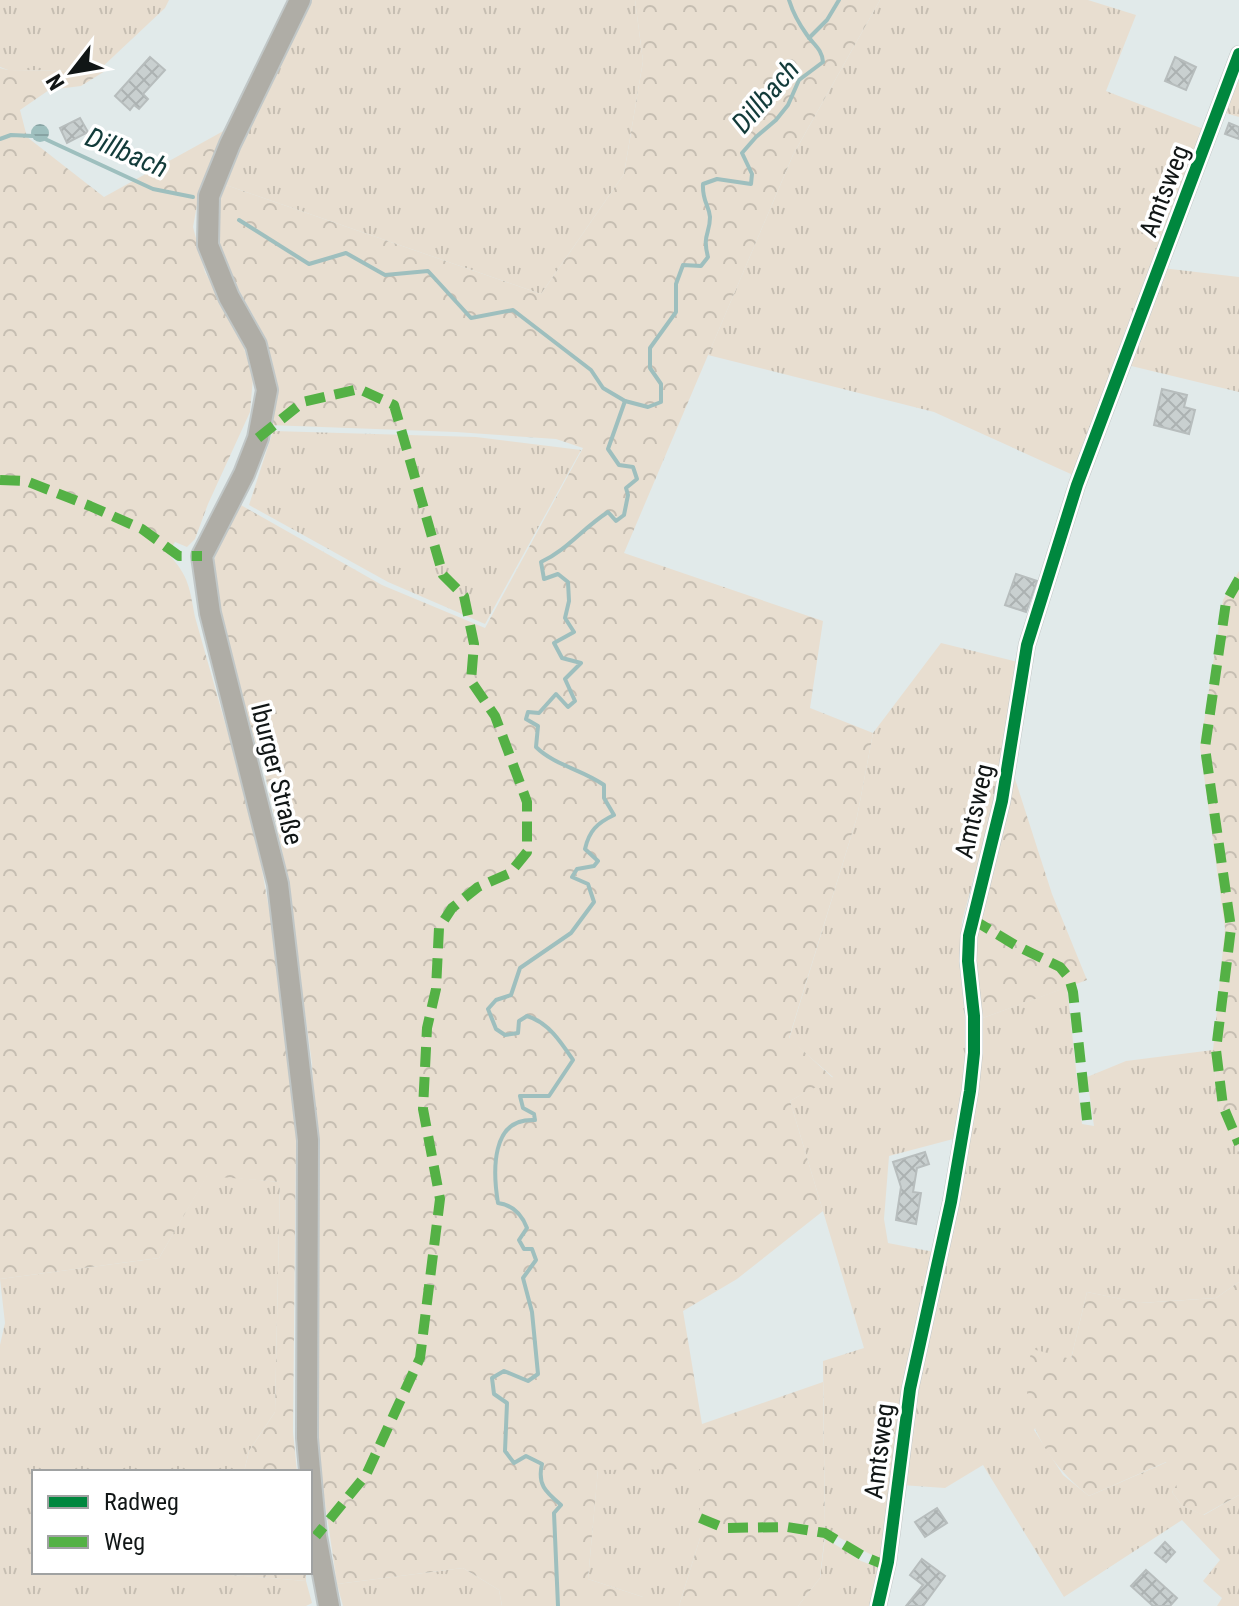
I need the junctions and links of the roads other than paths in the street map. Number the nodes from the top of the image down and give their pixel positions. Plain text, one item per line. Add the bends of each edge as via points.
1 (300, 0) edge
2 (1239, 54) edge
3 (310, 1470) edge
4 (312, 1492) edge
5 (329, 1606) edge
6 (878, 1606) edge

1 - 3 main road, Iburger Straße via 209,196 208,245 256,345 267,390 253,450 202,556 210,613 278,884 308,1140
2 - 6 street, Amtsweg via 1082,470 1030,631 1002,801 971,928 970,1091 910,1389
4 - 5 main road, Iburger Straße

